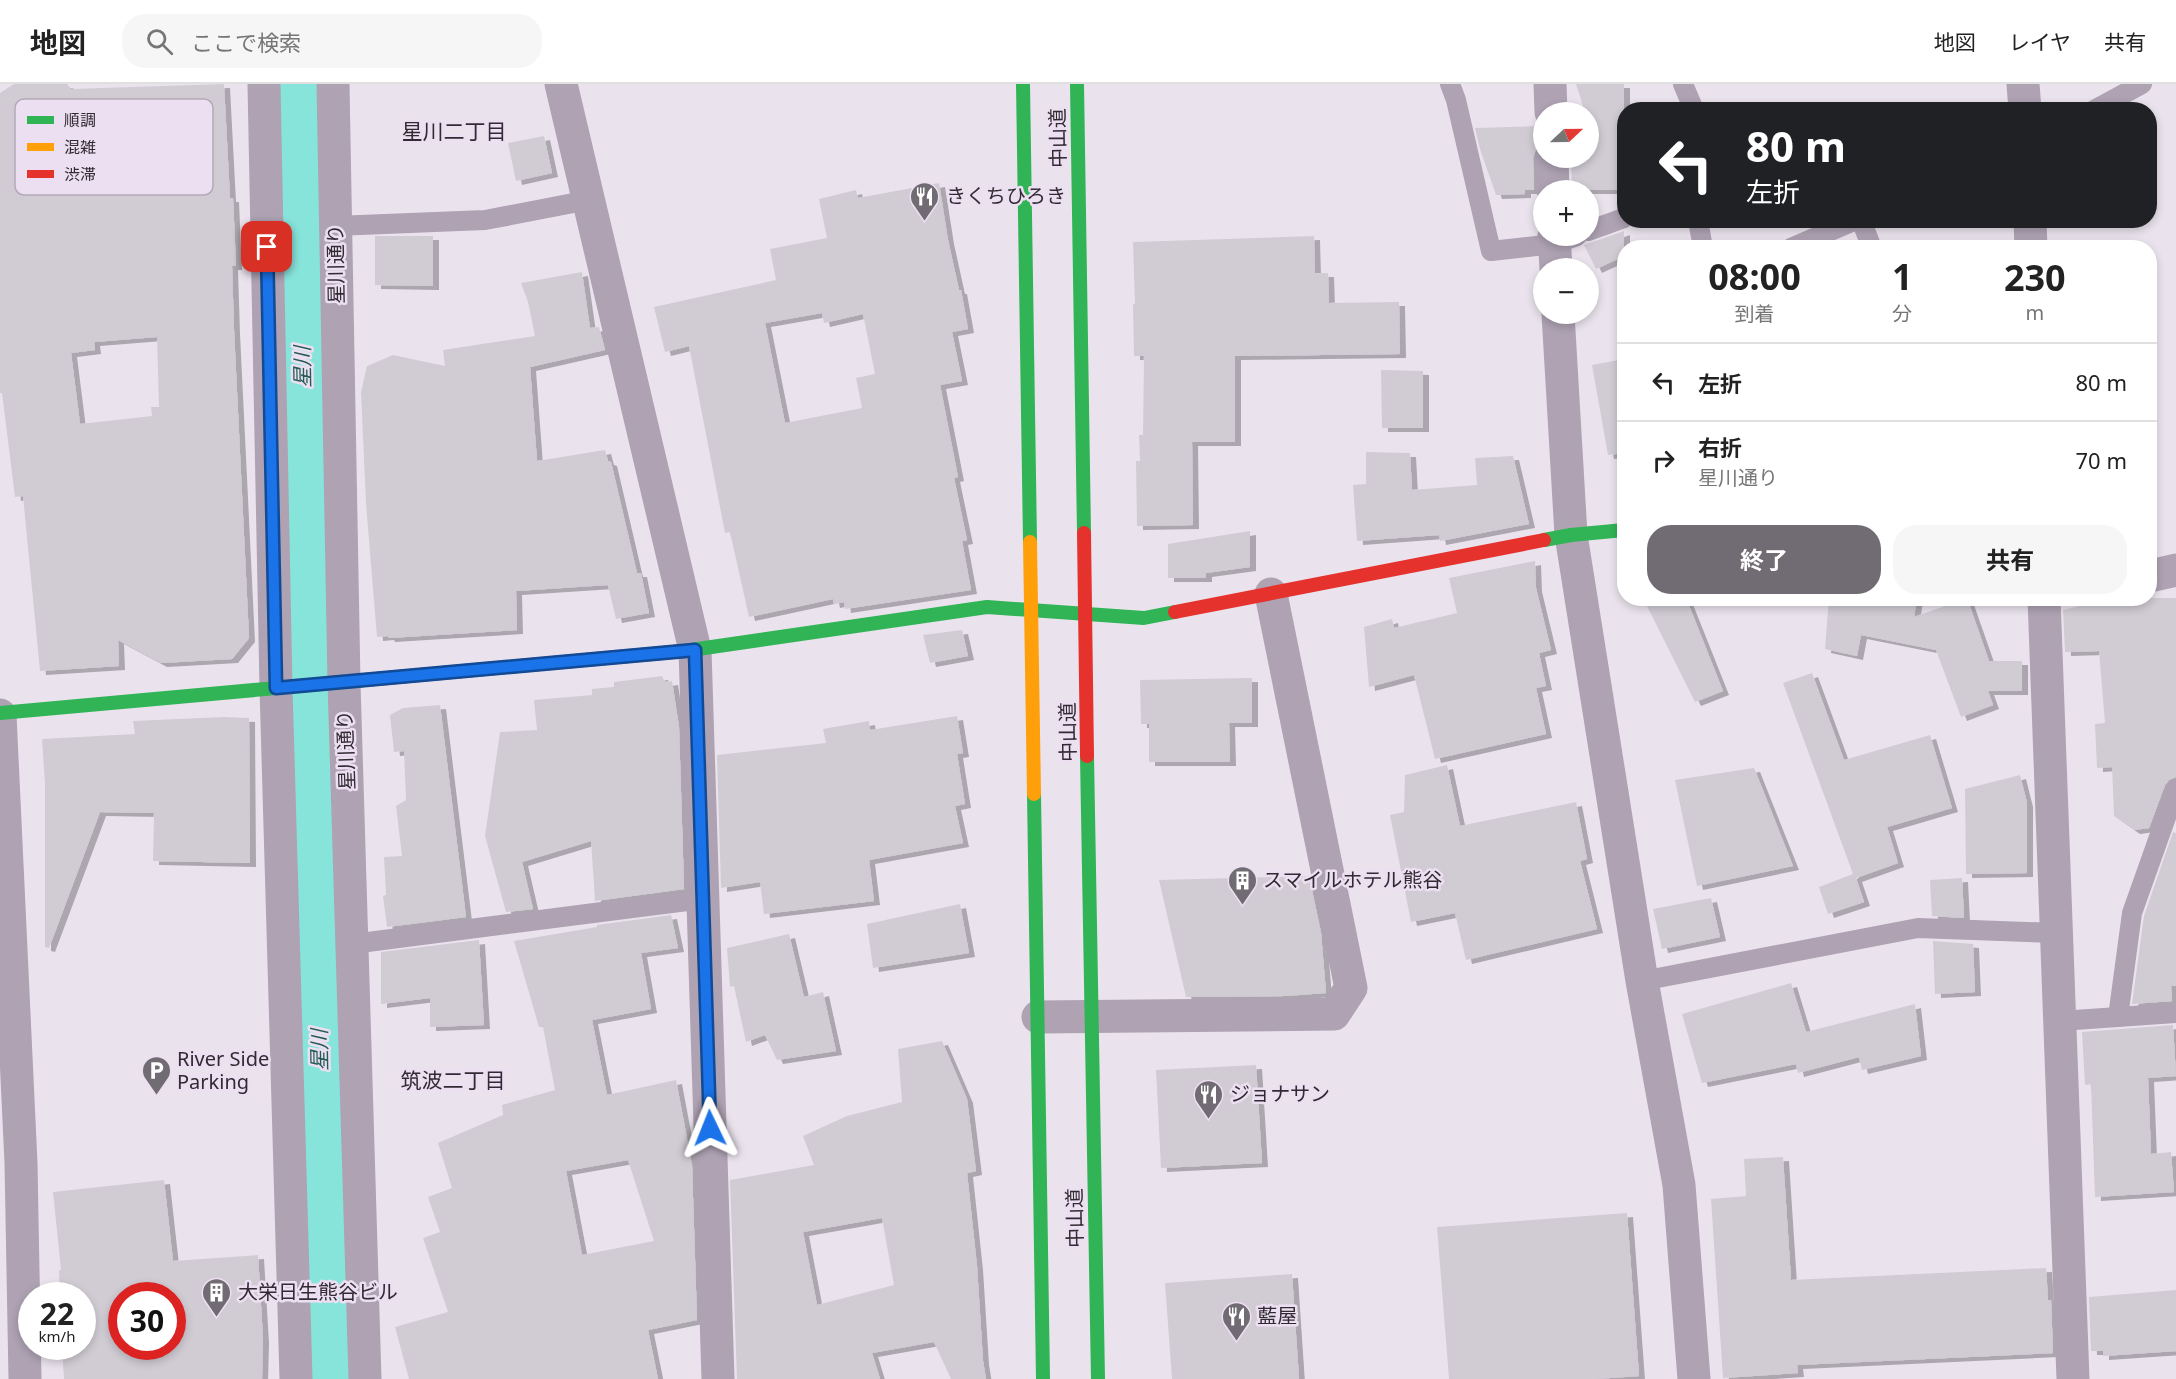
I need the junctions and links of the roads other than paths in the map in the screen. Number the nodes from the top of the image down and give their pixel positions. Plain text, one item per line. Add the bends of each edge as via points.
1 (264, 84) edge
2 (333, 84) edge
3 (561, 84) edge
4 (1023, 84) edge
5 (1077, 84) edge
6 (1450, 84) edge
7 (1550, 84) edge
8 (1683, 84) edge
9 (2023, 84) edge
10 (2142, 84) edge
11 (1551, 102) edge
12 (1691, 102) edge
13 (2024, 102) edge
14 (2109, 102) edge
15 (589, 200) junction
16 (1617, 221) edge
17 (336, 226) junction
18 (1599, 227) edge
19 (1837, 228) edge
20 (1810, 240) edge
21 (1560, 246) edge
22 (1559, 324) edge
23 (1617, 531) edge
24 (1570, 535) junction
25 (2176, 570) edge
26 (2157, 574) edge
27 (1270, 594) junction
28 (2044, 606) edge
29 (1030, 610) junction
30 (1086, 614) junction
31 (695, 650) junction
32 (344, 683) junction
33 (276, 688) junction
34 (0, 714) edge
35 (2176, 789) edge
36 (703, 899) junction
37 (2056, 933) junction
38 (352, 944) junction
39 (5, 973) edge
40 (1642, 981) junction
41 (2176, 1013) edge
42 (1038, 1017) junction
43 (1091, 1017) junction
44 (2118, 1017) junction
45 (2060, 1021) junction
46 (10, 1164) edge
47 (25, 1379) edge
48 (296, 1379) edge
49 (366, 1379) edge
50 (718, 1379) edge
51 (1043, 1379) edge
52 (1098, 1379) edge
53 (1694, 1379) edge
54 (2073, 1379) edge

1 - 33 street
2 - 17 street, 星川通り
3 - 15 street
4 - 29 main road, 中山道
5 - 30 main road, 中山道
6 - 21 lane via 1491,251
7 - 11 street
8 - 12 lane
9 - 13 street
10 - 14 lane
15 - 17 lane via 485,220
15 - 31 street
16 - 18 lane
17 - 32 street, 星川通り
19 - 20 lane
22 - 24 street
23 - 24 main road
24 - 27 main road
24 - 40 street
25 - 26 street
27 - 30 main road via 1144,618
27 - 43 street via 1351,988 1334,1014
28 - 37 street
29 - 30 main road
29 - 31 main road via 987,607
29 - 42 main road, 中山道
30 - 43 main road, 中山道
31 - 32 main road
31 - 36 street
32 - 33 main road
32 - 38 street, 星川通り
33 - 34 main road
33 - 48 street
34 - 39 street
35 - 44 lane via 2132,913
36 - 38 lane
36 - 50 street
37 - 40 lane via 1918,928
37 - 45 street
38 - 49 street, 星川通り
39 - 46 street
40 - 53 street via 1679,1185
41 - 44 lane
42 - 43 street
42 - 51 main road, 中山道
43 - 52 main road, 中山道
44 - 45 lane
45 - 54 street
46 - 47 street

